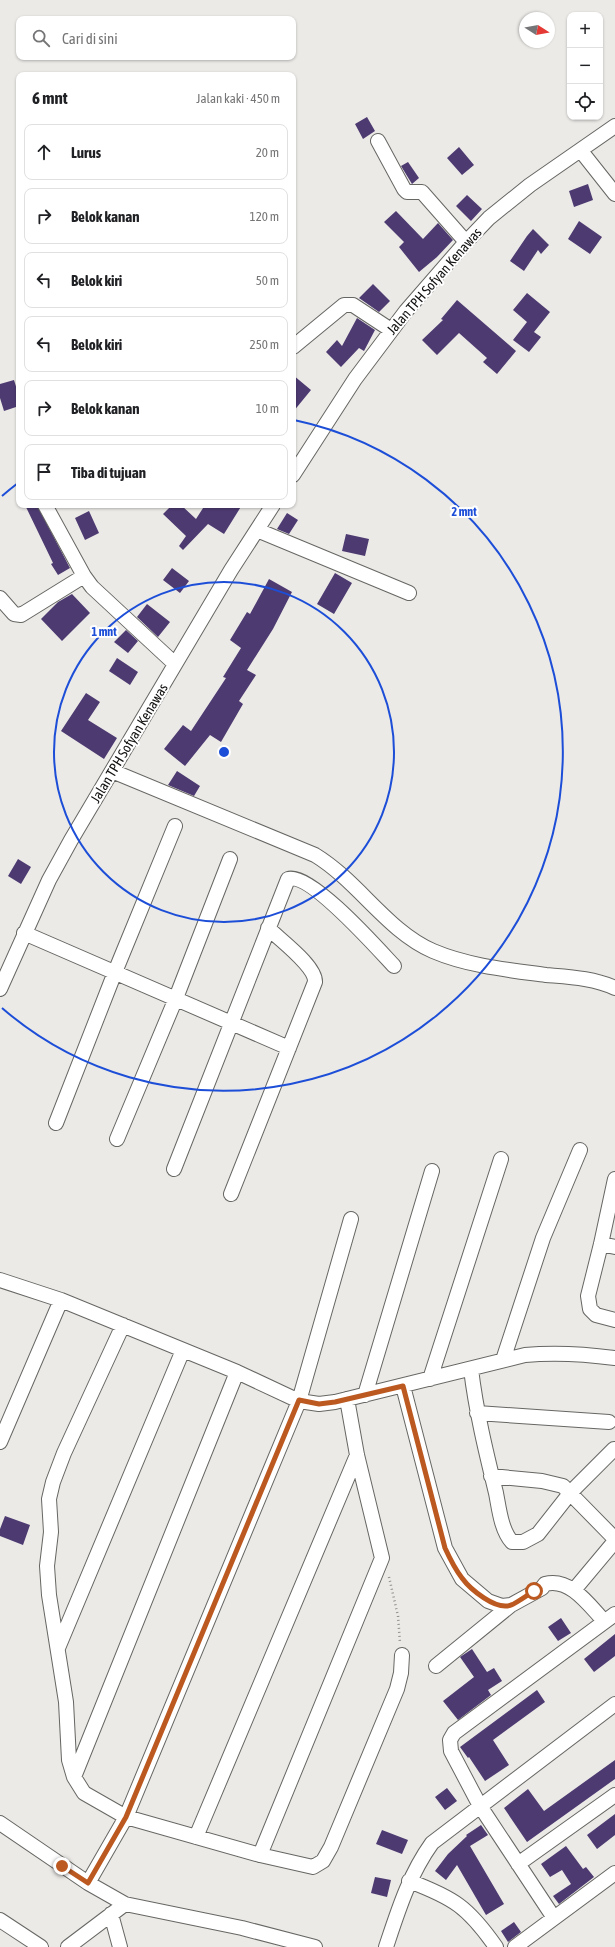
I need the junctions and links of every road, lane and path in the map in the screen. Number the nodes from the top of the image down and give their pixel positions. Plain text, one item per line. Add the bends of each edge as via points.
1 (615, 126) edge
2 (378, 141) dead end
3 (581, 151) junction
4 (615, 194) edge
5 (466, 242) junction
6 (392, 330) junction
7 (296, 345) edge
8 (296, 470) edge
9 (47, 508) edge
10 (271, 508) edge
11 (257, 530) junction
12 (84, 576) junction
13 (409, 593) dead end
14 (0, 598) edge
15 (175, 664) junction
16 (112, 771) junction
17 (175, 826) dead end
18 (230, 859) dead end
19 (268, 928) junction
20 (24, 933) junction
21 (394, 966) dead end
22 (115, 972) junction
23 (615, 988) edge
24 (0, 989) edge
25 (176, 998) junction
26 (232, 1022) junction
27 (289, 1048) junction
28 (56, 1123) dead end
29 (117, 1140) dead end
30 (580, 1150) dead end
31 (501, 1159) dead end
32 (174, 1169) dead end
33 (432, 1171) dead end
34 (615, 1180) edge
35 (231, 1194) dead end
36 (351, 1219) dead end
37 (608, 1246) edge
38 (0, 1280) edge
39 (61, 1300) junction
40 (615, 1320) edge
41 (123, 1326) junction
42 (183, 1350) junction
43 (615, 1358) edge
44 (503, 1360) junction
45 (471, 1369) junction
46 (237, 1372) junction
47 (430, 1379) junction
48 (403, 1386) junction
49 (365, 1395) junction
50 (346, 1399) junction
51 (299, 1400) junction
52 (477, 1413) junction
53 (609, 1422) dead end
54 (0, 1442) edge
55 (614, 1449) dead end
56 (356, 1455) junction
57 (492, 1476) junction
58 (571, 1492) junction
59 (615, 1540) edge
60 (382, 1558) junction
61 (574, 1590) junction
62 (511, 1605) junction
63 (610, 1618) edge
64 (58, 1648) junction
65 (402, 1655) joint
66 (436, 1666) dead end
67 (615, 1704) edge
68 (74, 1777) junction
69 (615, 1795) edge
70 (480, 1806) junction
71 (126, 1817) junction
72 (0, 1823) edge
73 (196, 1837) junction
74 (260, 1855) junction
75 (518, 1864) junction
76 (615, 1873) edge
77 (409, 1881) junction
78 (88, 1883) junction
79 (125, 1904) junction
80 (111, 1914) junction
81 (554, 1918) junction
82 (0, 1920) edge
83 (41, 1947) edge
84 (68, 1947) edge
85 (120, 1947) edge
86 (315, 1947) edge
87 (386, 1947) edge
88 (496, 1947) edge
89 (515, 1947) edge

1 - 3 street, Jalan TPH Sofyan Kenawas
2 - 5 street via 406,192 422,192
3 - 4 street
3 - 5 street, Jalan TPH Sofyan Kenawas via 530,185 489,218
5 - 6 street, Jalan TPH Sofyan Kenawas
6 - 7 street via 348,304
6 - 8 street, Jalan TPH Sofyan Kenawas via 355,379
9 - 12 street
10 - 11 street, Jalan TPH Sofyan Kenawas
11 - 13 street
11 - 15 street, Jalan TPH Sofyan Kenawas
12 - 14 street via 21,615 14,614
12 - 15 street via 92,587
15 - 16 street, Jalan TPH Sofyan Kenawas
16 - 20 street, Jalan TPH Sofyan Kenawas via 49,880
16 - 23 street via 315,855 348,879 397,927 433,951 495,968 588,980
17 - 22 street
18 - 25 street
19 - 21 street via 286,882 288,879 297,878 323,895
19 - 26 street
19 - 27 street via 311,968 316,977
20 - 22 street
20 - 24 street, Jalan TPH Sofyan Kenawas
22 - 25 street
22 - 28 street
25 - 26 street
25 - 29 street
26 - 27 street
26 - 32 street
27 - 35 street
30 - 44 street via 543,1238
31 - 47 street
33 - 49 street
34 - 37 street
36 - 51 street
37 - 40 street via 589,1289 589,1303 590,1309 596,1315
38 - 39 street
39 - 41 street
39 - 54 street
41 - 42 street
41 - 64 street via 64,1453 49,1499 51,1532 47,1566 49,1596
42 - 46 street
42 - 64 street
43 - 44 street via 547,1353
44 - 45 street
45 - 47 street
45 - 52 street
46 - 51 street
46 - 68 street
47 - 48 street
48 - 49 street
48 - 62 street via 445,1548 462,1579 488,1601 502,1606
49 - 50 street
50 - 51 street via 319,1404
50 - 56 street
51 - 71 street
52 - 53 street
52 - 57 street
55 - 58 street
56 - 60 street
56 - 73 street
57 - 58 street via 553,1483
57 - 58 street via 502,1521 512,1542 523,1542 538,1534
58 - 59 street
59 - 61 street
60 - 65 path via 392,1588
60 - 74 street
61 - 62 street via 560,1583 551,1582
61 - 63 street
62 - 66 street
63 - 70 street via 454,1734 450,1740 451,1751
64 - 68 street via 66,1702 69,1760
65 - 74 street via 397,1689 323,1861 313,1867
67 - 70 street
68 - 71 street via 84,1793
69 - 75 street
70 - 75 street
70 - 77 street via 432,1844
71 - 73 street
71 - 78 street
72 - 78 street
73 - 74 street
75 - 81 street
76 - 81 street
77 - 87 street
77 - 88 street via 439,1892 461,1905
78 - 79 street
79 - 80 street
79 - 86 street
80 - 84 street
80 - 85 street
81 - 89 street
82 - 83 street

